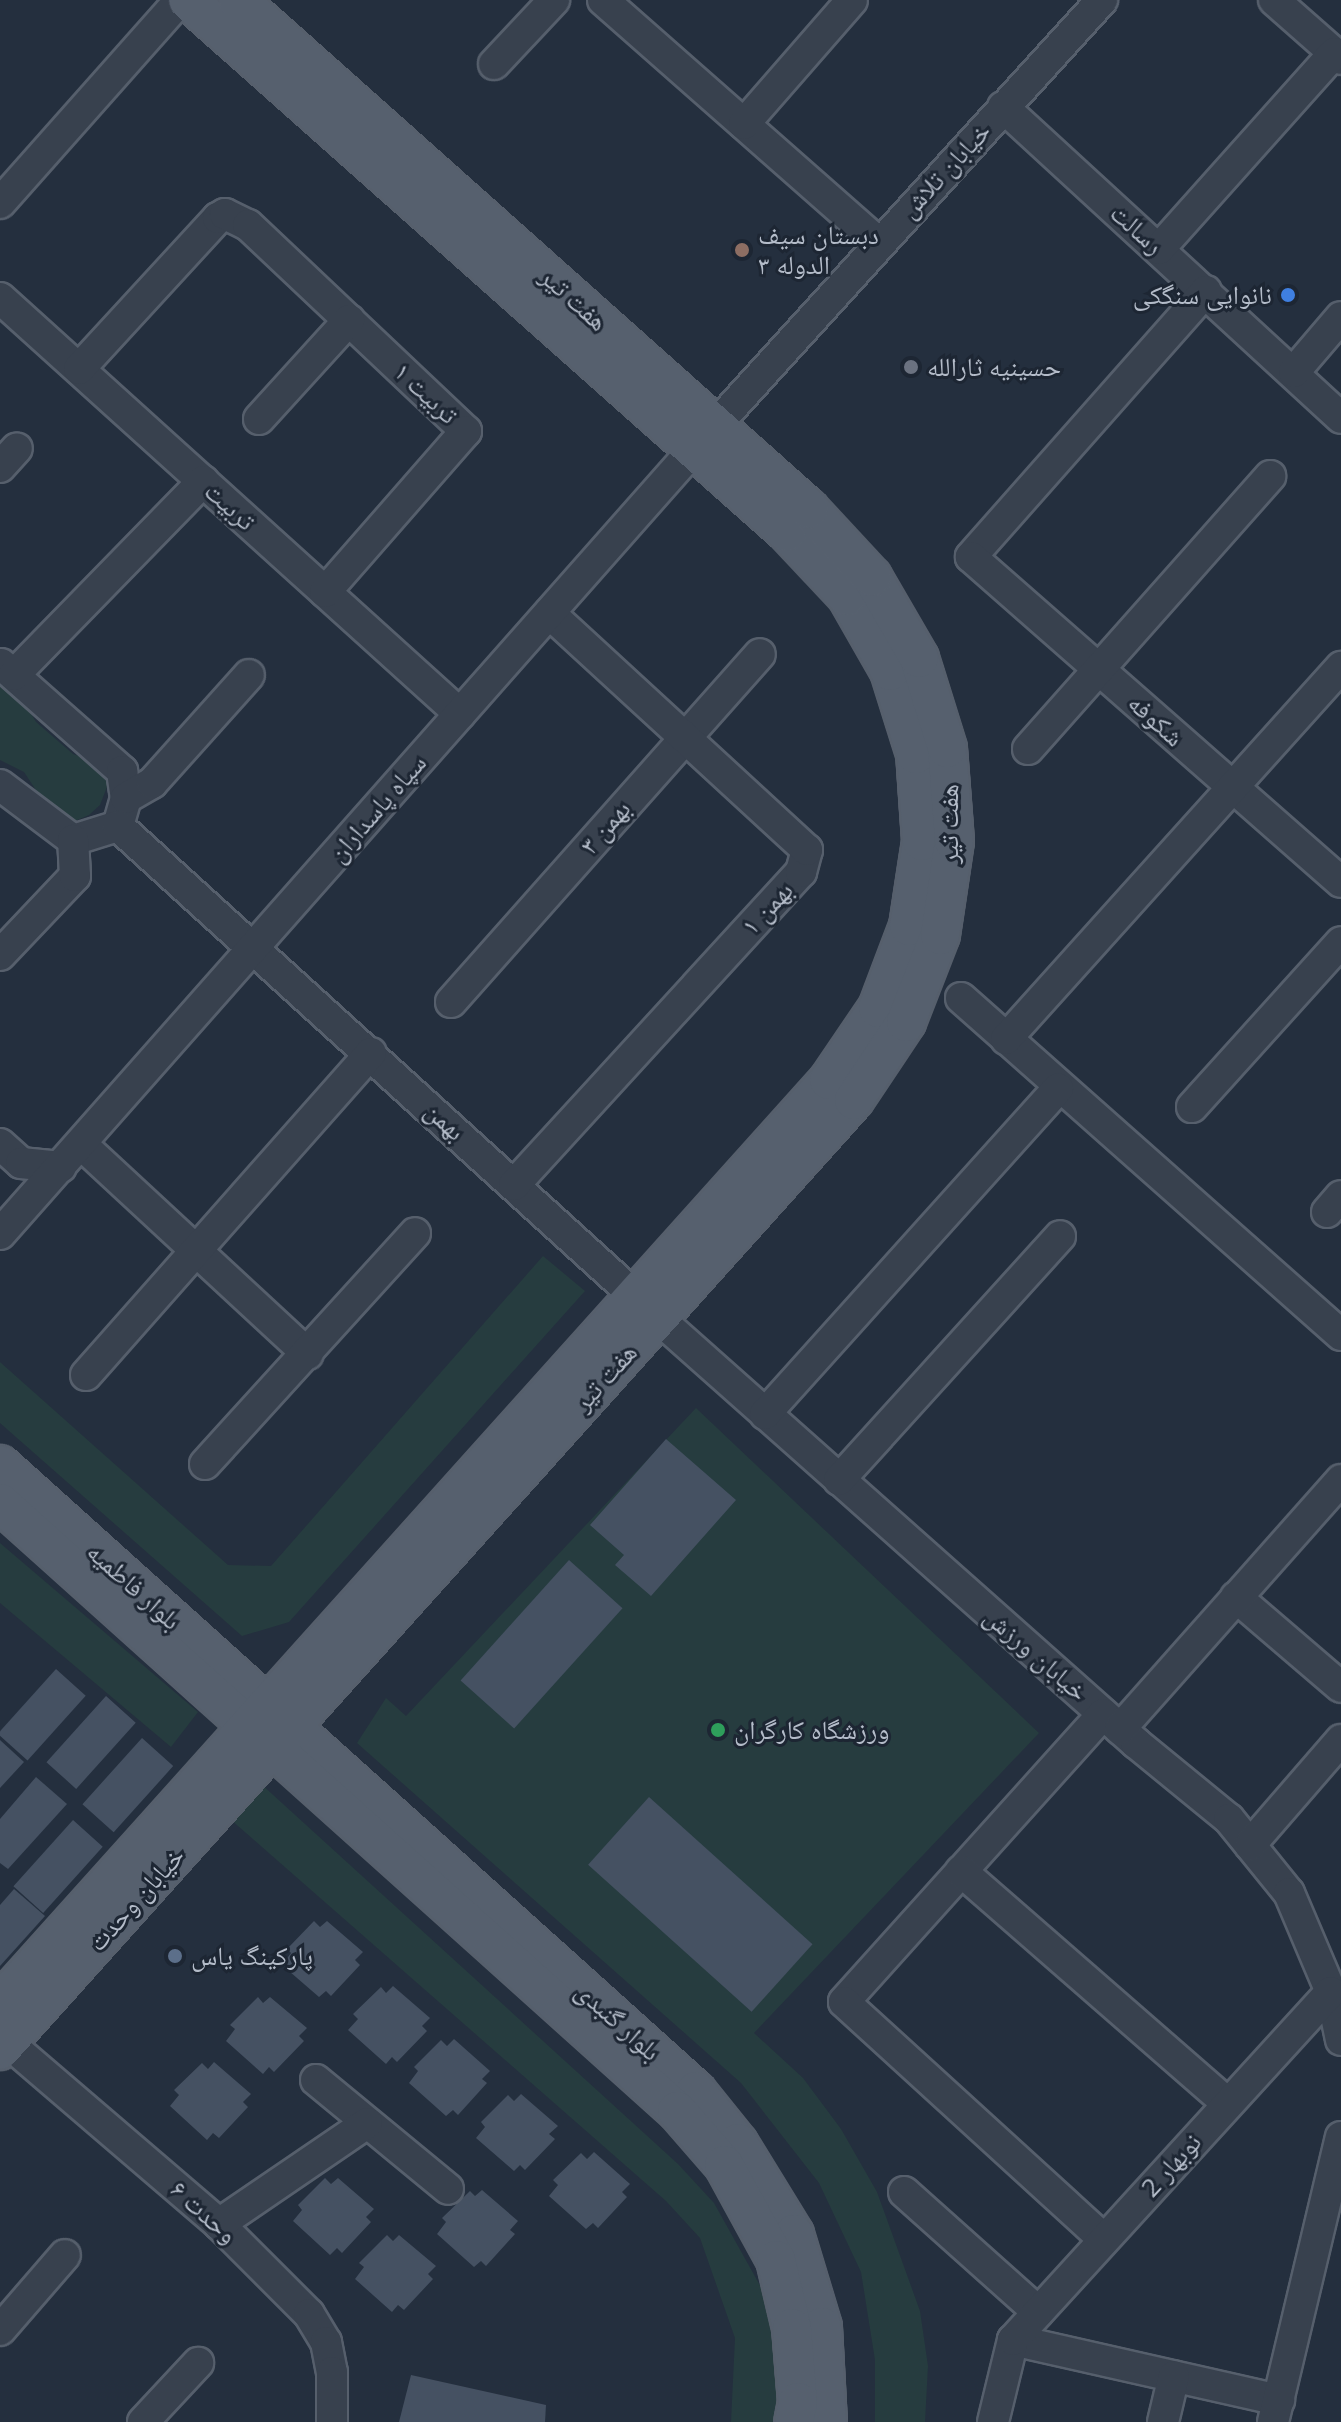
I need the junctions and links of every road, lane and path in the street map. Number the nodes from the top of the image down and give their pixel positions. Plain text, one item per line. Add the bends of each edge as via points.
1 (180, 0) edge
2 (188, 0) edge
3 (238, 0) edge
4 (554, 0) edge
5 (603, 0) edge
6 (852, 0) edge
7 (1102, 0) edge
8 (1274, 0) edge
9 (1338, 56) edge
10 (494, 64) dead end
11 (1003, 107) junction
12 (744, 124) junction
13 (0, 203) edge
14 (879, 243) junction
15 (1159, 249) junction
16 (1206, 291) junction
17 (0, 298) edge
18 (1341, 317) edge
19 (349, 320) junction
20 (79, 369) junction
21 (1294, 372) junction
22 (1341, 418) edge
23 (259, 419) dead end
24 (705, 438) junction
25 (1270, 476) dead end
26 (203, 481) junction
27 (325, 592) junction
28 (549, 613) junction
29 (760, 654) dead end
30 (1341, 667) edge
31 (7, 669) edge
32 (1100, 669) junction
33 (249, 675) dead end
34 (460, 714) junction
35 (684, 738) junction
36 (1028, 749) dead end
37 (0, 785) edge
38 (1232, 789) junction
39 (122, 812) junction
40 (73, 840) junction
41 (1341, 882) edge
42 (1341, 942) edge
43 (255, 946) junction
44 (0, 955) edge
45 (961, 998) dead end
46 (451, 1002) dead end
47 (1006, 1039) junction
48 (371, 1053) junction
49 (1058, 1089) junction
50 (1192, 1107) dead end
51 (0, 1144) edge
52 (81, 1144) junction
53 (61, 1167) junction
54 (514, 1185) junction
55 (415, 1233) dead end
56 (0, 1234) edge
57 (1060, 1236) dead end
58 (197, 1251) junction
59 (647, 1307) junction
60 (1341, 1335) edge
61 (308, 1354) junction
62 (86, 1375) dead end
63 (765, 1414) junction
64 (205, 1464) dead end
65 (0, 1465) edge
66 (839, 1480) junction
67 (1341, 1480) edge
68 (0, 1503) edge
69 (1236, 1597) junction
70 (1341, 1687) edge
71 (1112, 1721) junction
72 (270, 1727) junction
73 (1341, 1740) edge
74 (1250, 1845) junction
75 (961, 1871) junction
76 (1331, 1992) junction
77 (0, 2003) edge
78 (1341, 2040) edge
79 (3, 2043) edge
80 (316, 2080) dead end
81 (1227, 2103) junction
82 (367, 2123) junction
83 (1341, 2137) edge
84 (448, 2189) dead end
85 (904, 2192) dead end
86 (219, 2224) junction
87 (1104, 2239) junction
88 (65, 2255) dead end
89 (1038, 2312) junction
90 (0, 2330) edge
91 (1013, 2340) junction
92 (198, 2363) dead end
93 (1174, 2376) junction
94 (1276, 2411) edge
95 (143, 2422) edge
96 (332, 2422) edge
97 (794, 2422) edge
98 (827, 2422) edge
99 (993, 2422) edge
100 (1163, 2422) edge

1 - 13 street
2 - 24 main road, هفت تیر
3 - 24 main road, هفت تیر
4 - 10 street
5 - 12 street
6 - 12 street
7 - 11 street, خیابان تلاش
8 - 9 street
9 - 15 street
11 - 14 street, خیابان تلاش
11 - 15 street, رسالت
12 - 14 street
14 - 24 street, خیابان تلاش
15 - 16 street, رسالت
16 - 21 street, رسالت
16 - 32 street, شکوفه via 971,557
17 - 20 street, تربیت
18 - 21 street
19 - 20 street, تربیت ۱ via 248,225 225,214
19 - 23 street
19 - 27 street, تربیت ۱ via 466,431
20 - 26 street, تربیت
21 - 22 street, رسالت
24 - 28 street, سپاه پاسداران
24 - 59 main road, هفت تیر via 847,596 890,671 916,754 922,841 909,926 878,1008 829,1080
25 - 32 street
26 - 27 street, تربیت
26 - 31 street
27 - 34 street, تربیت
28 - 34 street, سپاه پاسداران
28 - 35 street, بهمن ۱
29 - 35 street, بهمن ۳
30 - 38 street
31 - 39 street via 122,771
32 - 36 street
32 - 38 street, شکوفه
33 - 39 street
34 - 43 street, سپاه پاسداران
35 - 46 street, بهمن ۳
35 - 54 street, بهمن ۱ via 807,850 801,872
37 - 40 street
38 - 41 street, شکوفه
38 - 47 street
39 - 40 street
39 - 43 street, بهمن
40 - 44 street via 75,876
42 - 50 street
43 - 48 street, بهمن
43 - 52 street, سپاه پاسداران
45 - 47 street
47 - 49 street
48 - 54 street, بهمن
48 - 58 street
49 - 60 street
49 - 63 street
51 - 53 street via 21,1163
52 - 53 street, سپاه پاسداران
52 - 58 street
53 - 56 street, سپاه پاسداران
54 - 59 street, بهمن
55 - 61 street
57 - 66 street
58 - 61 street
58 - 62 street
59 - 63 street, خیابان ورزش
59 - 72 main road, هفت تیر
61 - 64 street
63 - 66 street, خیابان ورزش
65 - 72 main road, بلوار فاطمیه
66 - 71 street, خیابان ورزش
67 - 69 street
68 - 72 main road, بلوار فاطمیه
69 - 70 street
69 - 71 street
71 - 74 street, خیابان ورزش via 1229,1819
71 - 75 street
72 - 77 main road, خیابان وحدت
72 - 79 main road, خیابان وحدت
72 - 97 main road, بلوار گنبدی via 677,2111 724,2165 776,2260 792,2328 798,2402
72 - 98 main road, بلوار گنبدی via 696,2091 738,2143 794,2234 812,2280 822,2327
73 - 74 street
74 - 76 street, خیابان ورزش via 1289,1893
75 - 81 street
75 - 87 street via 844,2002
76 - 78 street, خیابان ورزش
76 - 81 street, نوبهار 2
79 - 86 street, وحدت ۶
80 - 82 street
81 - 87 street, نوبهار 2
82 - 84 street
82 - 86 street
83 - 94 street
85 - 89 street
86 - 96 street, وحدت ۶ via 309,2314 326,2342
87 - 89 street, نوبهار 2
88 - 90 street
89 - 91 street, نوبهار 2
91 - 93 street
91 - 99 street
92 - 95 street
93 - 94 street
93 - 100 street

